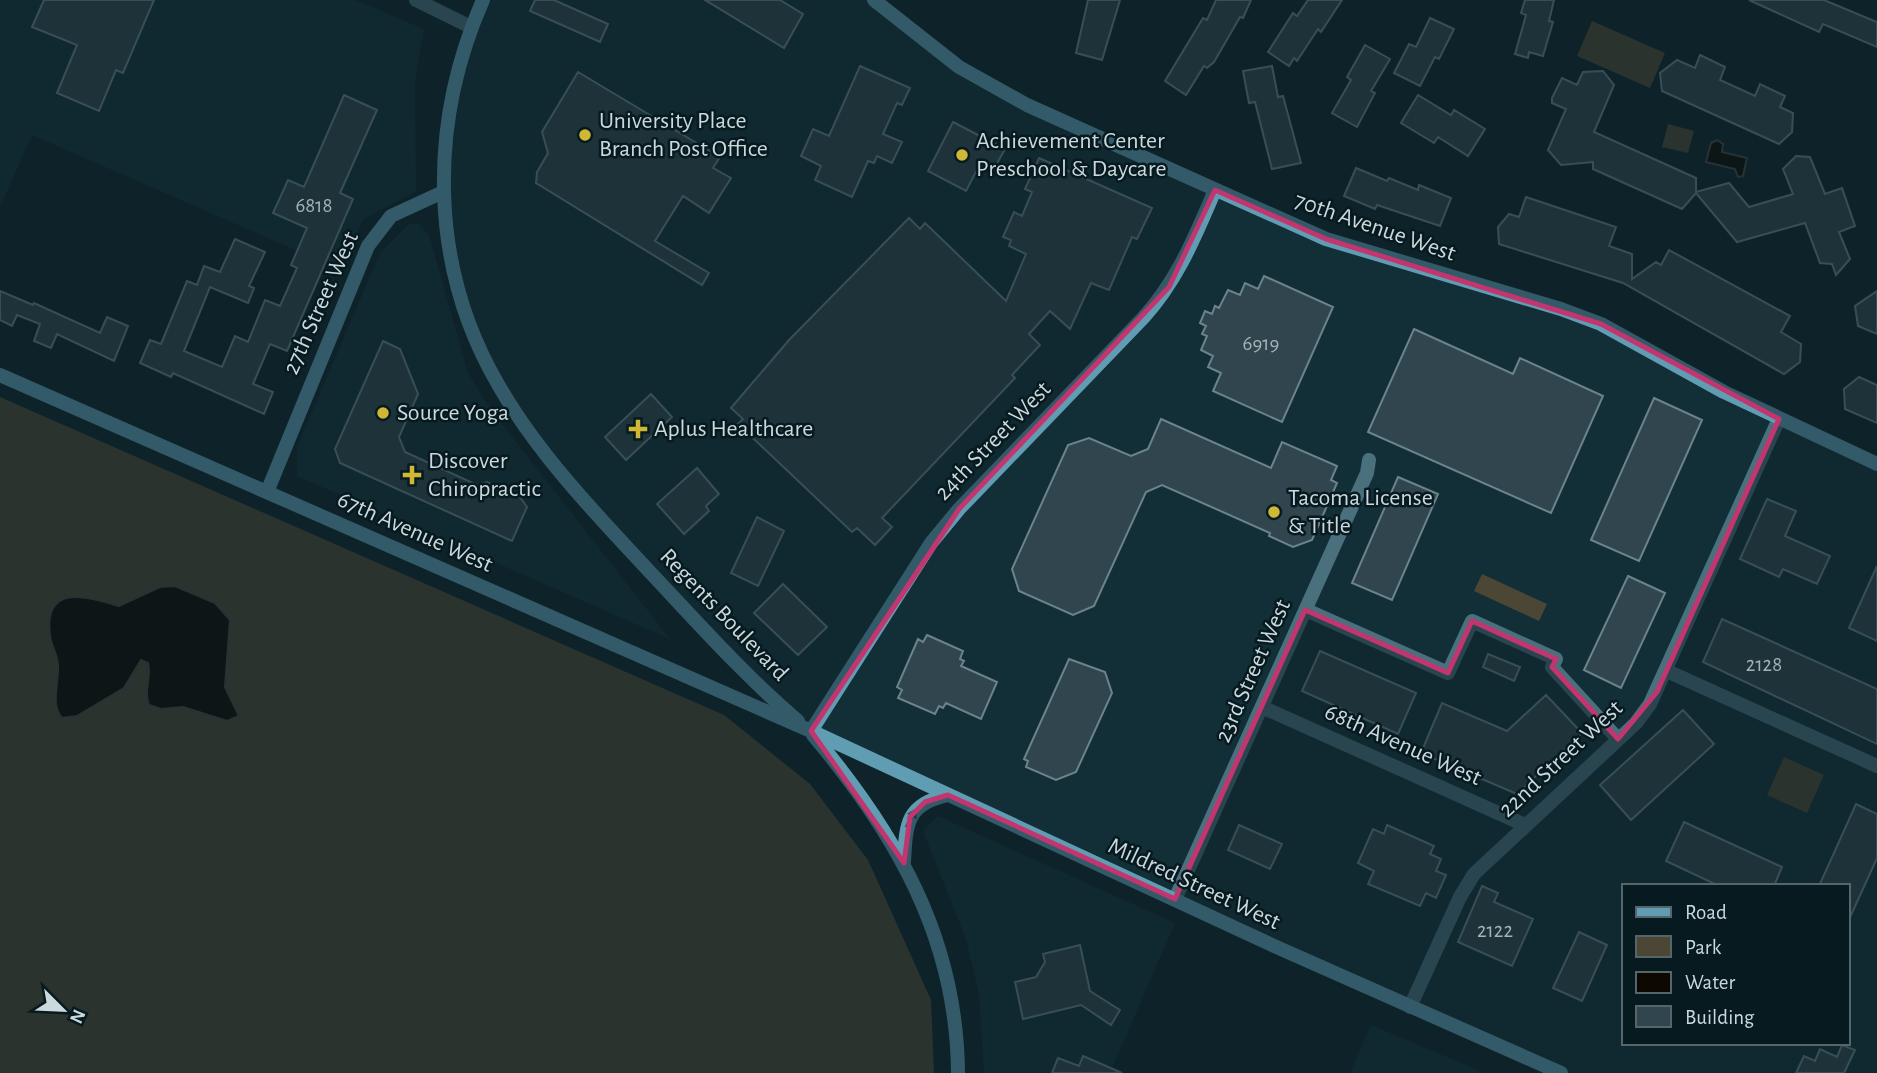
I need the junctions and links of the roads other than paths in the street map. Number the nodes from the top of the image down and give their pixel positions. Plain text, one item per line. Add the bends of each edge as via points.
1 (416, 0) edge
2 (483, 0) edge
3 (874, 0) edge
4 (471, 27) junction
5 (1215, 190) junction
6 (441, 193) junction
7 (0, 375) edge
8 (1780, 419) junction
9 (1369, 460) dead end
10 (1877, 464) edge
11 (267, 492) junction
12 (1306, 610) junction
13 (1667, 671) junction
14 (1262, 707) junction
15 (811, 731) junction
16 (1618, 739) junction
17 (1877, 766) edge
18 (948, 795) junction
19 (1525, 825) junction
20 (904, 863) junction
21 (1175, 899) junction
22 (1410, 1007) junction
23 (958, 1073) edge
24 (1561, 1073) edge

1 - 4 street
2 - 4 street
3 - 5 street, 70th Avenue West via 982,82
4 - 6 street via 449,106
5 - 8 street, 70th Avenue West via 1326,239 1601,324
5 - 15 street, 24th Street West via 1169,287 931,543
6 - 11 street, 27th Street West via 391,216 368,246
6 - 15 street, Regents Boulevard via 445,232 477,344 521,420 622,543
7 - 11 street, 67th Avenue West
8 - 10 street, 70th Avenue West
8 - 13 street, 22nd Street West
9 - 12 street, 23rd Street West
11 - 15 street, 67th Avenue West
12 - 14 street, 23rd Street West
12 - 16 street via 1448,673 1472,621 1556,659 1552,667
13 - 16 street, 22nd Street West via 1643,714
13 - 17 street
14 - 19 street, 68th Avenue West
14 - 21 street, 23rd Street West
15 - 18 street, Mildred Street West
15 - 20 street, Regents Boulevard
16 - 19 street, 22nd Street West
20 -> 18 street via 910,817 925,802
18 - 21 street, Mildred Street West
19 - 22 street, 22nd Street West via 1467,885
20 - 23 street, Regents Boulevard via 921,895 945,965
21 - 22 street, Mildred Street West
22 - 24 street, Mildred Street West

